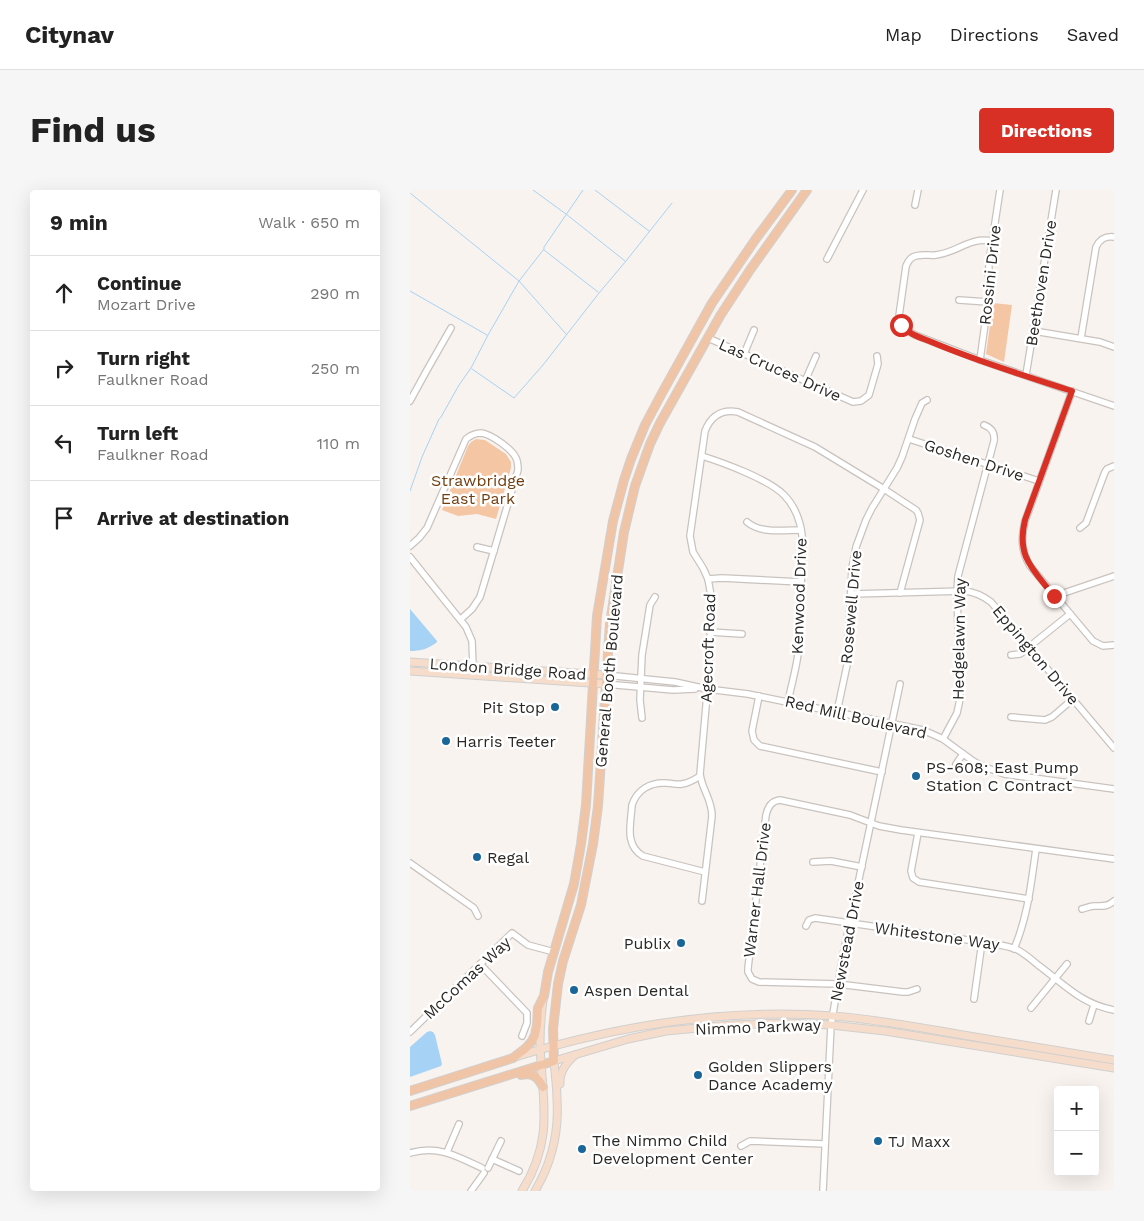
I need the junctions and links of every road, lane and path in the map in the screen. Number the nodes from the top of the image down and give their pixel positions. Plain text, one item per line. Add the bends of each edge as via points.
1 (792, 190) edge
2 (807, 190) edge
3 (863, 190) edge
4 (918, 190) edge
5 (1000, 190) edge
6 (1056, 190) edge
7 (915, 205) dead end
8 (1114, 237) edge
9 (992, 241) junction
10 (827, 259) dead end
11 (959, 300) dead end
12 (988, 302) junction
13 (451, 328) dead end
14 (754, 330) dead end
15 (1034, 331) junction
16 (708, 338) junction
17 (1081, 338) junction
18 (1114, 347) edge
19 (744, 354) junction
20 (816, 356) dead end
21 (877, 356) dead end
22 (980, 360) junction
23 (1026, 376) junction
24 (805, 382) junction
25 (1072, 391) junction
26 (927, 400) dead end
27 (410, 401) edge
28 (1114, 406) edge
29 (984, 425) dead end
30 (909, 439) junction
31 (702, 456) junction
32 (988, 465) junction
33 (1114, 466) edge
34 (1039, 481) junction
35 (884, 488) junction
36 (747, 522) dead end
37 (1080, 528) dead end
38 (801, 530) junction
39 (410, 546) edge
40 (477, 547) dead end
41 (494, 552) junction
42 (410, 557) edge
43 (1114, 576) edge
44 (708, 579) junction
45 (801, 582) junction
46 (957, 592) junction
47 (900, 593) junction
48 (851, 594) junction
49 (1054, 596) junction
50 (655, 597) dead end
51 (1070, 614) junction
52 (460, 619) junction
53 (710, 632) junction
54 (742, 634) dead end
55 (1114, 645) edge
56 (1029, 647) junction
57 (1011, 655) dead end
58 (410, 662) edge
59 (473, 667) junction
60 (410, 671) edge
61 (593, 678) junction
62 (606, 679) junction
63 (641, 679) junction
64 (900, 684) dead end
65 (640, 686) junction
66 (707, 689) junction
67 (760, 696) junction
68 (1074, 699) junction
69 (788, 702) junction
70 (837, 712) junction
71 (1011, 717) dead end
72 (642, 718) dead end
73 (892, 724) junction
74 (943, 739) junction
75 (1114, 748) edge
76 (963, 754) junction
77 (956, 764) dead end
78 (882, 772) junction
79 (700, 776) junction
80 (1114, 789) edge
81 (871, 823) junction
82 (918, 833) junction
83 (1036, 849) junction
84 (578, 860) junction
85 (1114, 860) edge
86 (813, 862) dead end
87 (410, 863) edge
88 (862, 867) junction
89 (705, 872) junction
90 (1029, 899) junction
91 (702, 901) dead end
92 (1114, 901) edge
93 (581, 905) junction
94 (1082, 909) dead end
95 (478, 916) dead end
96 (850, 924) junction
97 (806, 926) dead end
98 (982, 942) junction
99 (1014, 949) junction
100 (554, 952) junction
101 (480, 964) junction
102 (1067, 964) dead end
103 (1055, 978) junction
104 (838, 984) junction
105 (917, 989) dead end
106 (544, 996) junction
107 (974, 999) dead end
108 (1094, 1005) junction
109 (1031, 1008) dead end
110 (1114, 1010) edge
111 (832, 1016) junction
112 (1089, 1022) dead end
113 (831, 1025) junction
114 (410, 1032) edge
115 (522, 1036) dead end
116 (553, 1047) junction
117 (541, 1050) junction
118 (577, 1054) junction
119 (513, 1058) junction
120 (1114, 1060) edge
121 (554, 1061) junction
122 (541, 1065) junction
123 (1114, 1068) edge
124 (543, 1087) junction
125 (466, 1089) junction
126 (410, 1091) edge
127 (410, 1106) edge
128 (459, 1124) dead end
129 (556, 1128) junction
130 (500, 1142) dead end
131 (825, 1144) junction
132 (741, 1146) dead end
133 (410, 1152) edge
134 (447, 1152) junction
135 (492, 1159) junction
136 (485, 1170) junction
137 (519, 1171) dead end
138 (471, 1191) edge
139 (522, 1191) edge
140 (535, 1191) edge
141 (823, 1191) edge

1 - 61 highway, General Booth Boulevard via 715,299 645,425 631,459 617,503 605,564 597,616
2 - 16 highway, General Booth Boulevard via 746,276
3 - 10 street
4 - 7 street
5 - 9 street, Rossini Drive
6 - 15 street, Beethoven Drive
8 - 17 street via 1104,238 1096,247
9 - 12 street, Rossini Drive
9 - 22 street via 976,240 945,253 912,258 906,266 899,316 906,330
11 - 12 street
12 - 22 street, Rossini Drive
13 - 27 street
14 - 19 street
15 - 17 street
15 - 23 street, Beethoven Drive
16 - 19 street, Las Cruces Drive
16 - 62 highway, General Booth Boulevard via 650,444 629,505 610,623
17 - 18 street
19 - 24 street, Las Cruces Drive
20 - 24 street
21 - 24 street, Las Cruces Drive via 878,364 870,391 861,401 849,401
22 - 23 street
23 - 25 street
25 - 28 street
25 - 34 street
26 - 30 street, Rosewell Drive via 922,403
29 - 32 street, Hedgelawn Way via 995,438
30 - 32 street, Goshen Drive
30 - 35 street, Rosewell Drive
31 - 35 street, Agecroft Road via 705,431 710,421 722,412 738,412 815,446
31 - 38 street, Kenwood Drive via 768,483 781,492 794,508
31 - 44 street, Agecroft Road via 690,539 693,552
32 - 34 street, Goshen Drive
32 - 46 street, Hedgelawn Way via 958,576
33 - 37 street via 1105,472 1086,523
34 - 49 street via 1025,520 1022,546 1030,566
35 - 47 street, Agecroft Road via 913,508 920,517
35 - 48 street, Rosewell Drive via 866,520 856,547
36 - 38 street via 760,529
38 - 45 street, Kenwood Drive
39 - 41 street via 428,528 464,442 469,436 481,433 512,452 518,465
40 - 41 street
41 - 52 street via 480,597
42 - 52 street
43 - 49 street
44 - 45 street
44 - 53 street, Agecroft Road via 712,601
45 - 69 street, Kenwood Drive via 798,652
46 - 47 street, Eppington Drive
46 - 56 street, Eppington Drive via 975,593 986,598
46 - 74 street, Hedgelawn Way via 960,699 955,719
47 - 48 street, Eppington Drive
48 - 70 street, Rosewell Drive via 847,665
49 - 51 street
50 - 63 street via 650,605
51 - 55 street via 1096,644
51 - 56 street
52 - 59 street via 472,641
53 - 54 street
53 - 66 street, Agecroft Road
56 - 57 street via 1020,654
56 - 68 street, Eppington Drive
58 - 59 main road, London Bridge Road
59 - 61 main road, London Bridge Road
60 - 61 main road, London Bridge Road
61 - 62 main road, London Bridge Road
61 - 84 highway, General Booth Boulevard via 586,805
62 - 63 street, Red Mill Boulevard
62 - 65 street, Red Mill Boulevard
62 - 93 highway, General Booth Boulevard via 598,806
63 - 65 street
63 - 66 street, Red Mill Boulevard
64 - 73 street, Newstead Drive
65 - 66 street, Red Mill Boulevard via 673,690
65 - 72 street
66 - 67 street, Red Mill Boulevard
66 - 79 street, Agecroft Road
67 - 69 street, Red Mill Boulevard
67 - 78 street via 752,731 760,746
68 - 71 street via 1045,720
68 - 75 street, Eppington Drive
69 - 70 street, Red Mill Boulevard
70 - 73 street, Red Mill Boulevard
73 - 74 street, Red Mill Boulevard via 923,730
73 - 78 street, Newstead Drive
74 - 76 street, Red Mill Boulevard
76 - 77 street
76 - 80 street, Red Mill Boulevard via 1004,774
78 - 81 street, Newstead Drive
79 - 89 street, Agecroft Road via 712,810
79 - 89 street via 681,784 652,784 640,792 632,805 630,837 638,854
81 - 82 street, Warner Hall Drive
81 - 88 street, Newstead Drive
81 - 104 street, Warner Hall Drive via 850,815 780,800 770,804 766,815 750,940 750,976 759,982
82 - 83 street, Warner Hall Drive
82 - 90 street via 911,871 919,882
83 - 85 street, Warner Hall Drive
83 - 90 street
84 - 93 highway via 575,899
84 - 100 highway, General Booth Boulevard via 571,897
86 - 88 street via 831,861
87 - 95 street via 474,908
88 - 96 street, Newstead Drive
89 - 91 street, Agecroft Road
90 - 99 street via 1024,925
92 - 94 street via 1109,906
93 - 116 highway, General Booth Boulevard via 558,984
96 - 97 street, Whitestone Way via 815,918
96 - 98 street, Whitestone Way
96 - 104 street, Newstead Drive
98 - 99 street, Whitestone Way
98 - 107 street
99 - 103 street, Whitestone Way
100 - 101 street, McComas Way via 528,946 512,933
100 - 106 highway, General Booth Boulevard
101 - 114 street, McComas Way
101 - 115 street via 527,1013
102 - 103 street
103 - 108 street, Whitestone Way
103 - 109 street
104 - 105 street, Warner Hall Drive via 903,992
104 - 111 street, Newstead Drive
106 - 117 main road, General Booth Boulevard
106 - 119 highway via 538,1008 532,1041
108 - 110 street, Whitestone Way
108 - 112 street
111 - 113 street, Newstead Drive
111 - 116 main road, Nimmo Parkway via 769,1014 703,1018 622,1029
111 - 120 main road, Nimmo Parkway via 906,1025
113 - 118 main road, Nimmo Parkway via 764,1023 683,1029 628,1038
113 - 123 main road, Nimmo Parkway
113 - 131 street, Newstead Drive
116 - 117 main road, Nimmo Parkway
116 - 121 highway, General Booth Boulevard
117 - 119 main road, Nimmo Parkway
117 - 122 main road, General Booth Boulevard
118 - 121 main road, Nimmo Parkway
118 - 129 main road via 560,1076 561,1115
119 - 126 highway, Nimmo Parkway
121 - 122 highway, Nimmo Parkway
121 - 129 main road, General Booth Boulevard
122 - 124 main road, General Booth Boulevard
122 - 125 highway, Nimmo Parkway
124 - 125 highway via 537,1078 526,1074
124 - 139 main road, General Booth Boulevard via 545,1120 542,1145
125 - 127 highway, Nimmo Parkway
128 - 134 street
129 - 140 main road, General Booth Boulevard via 549,1161
130 - 135 street
131 - 132 street via 750,1141
131 - 141 street, Newstead Drive
133 - 134 street
134 - 136 street
135 - 136 street
135 - 137 street
136 - 138 street

